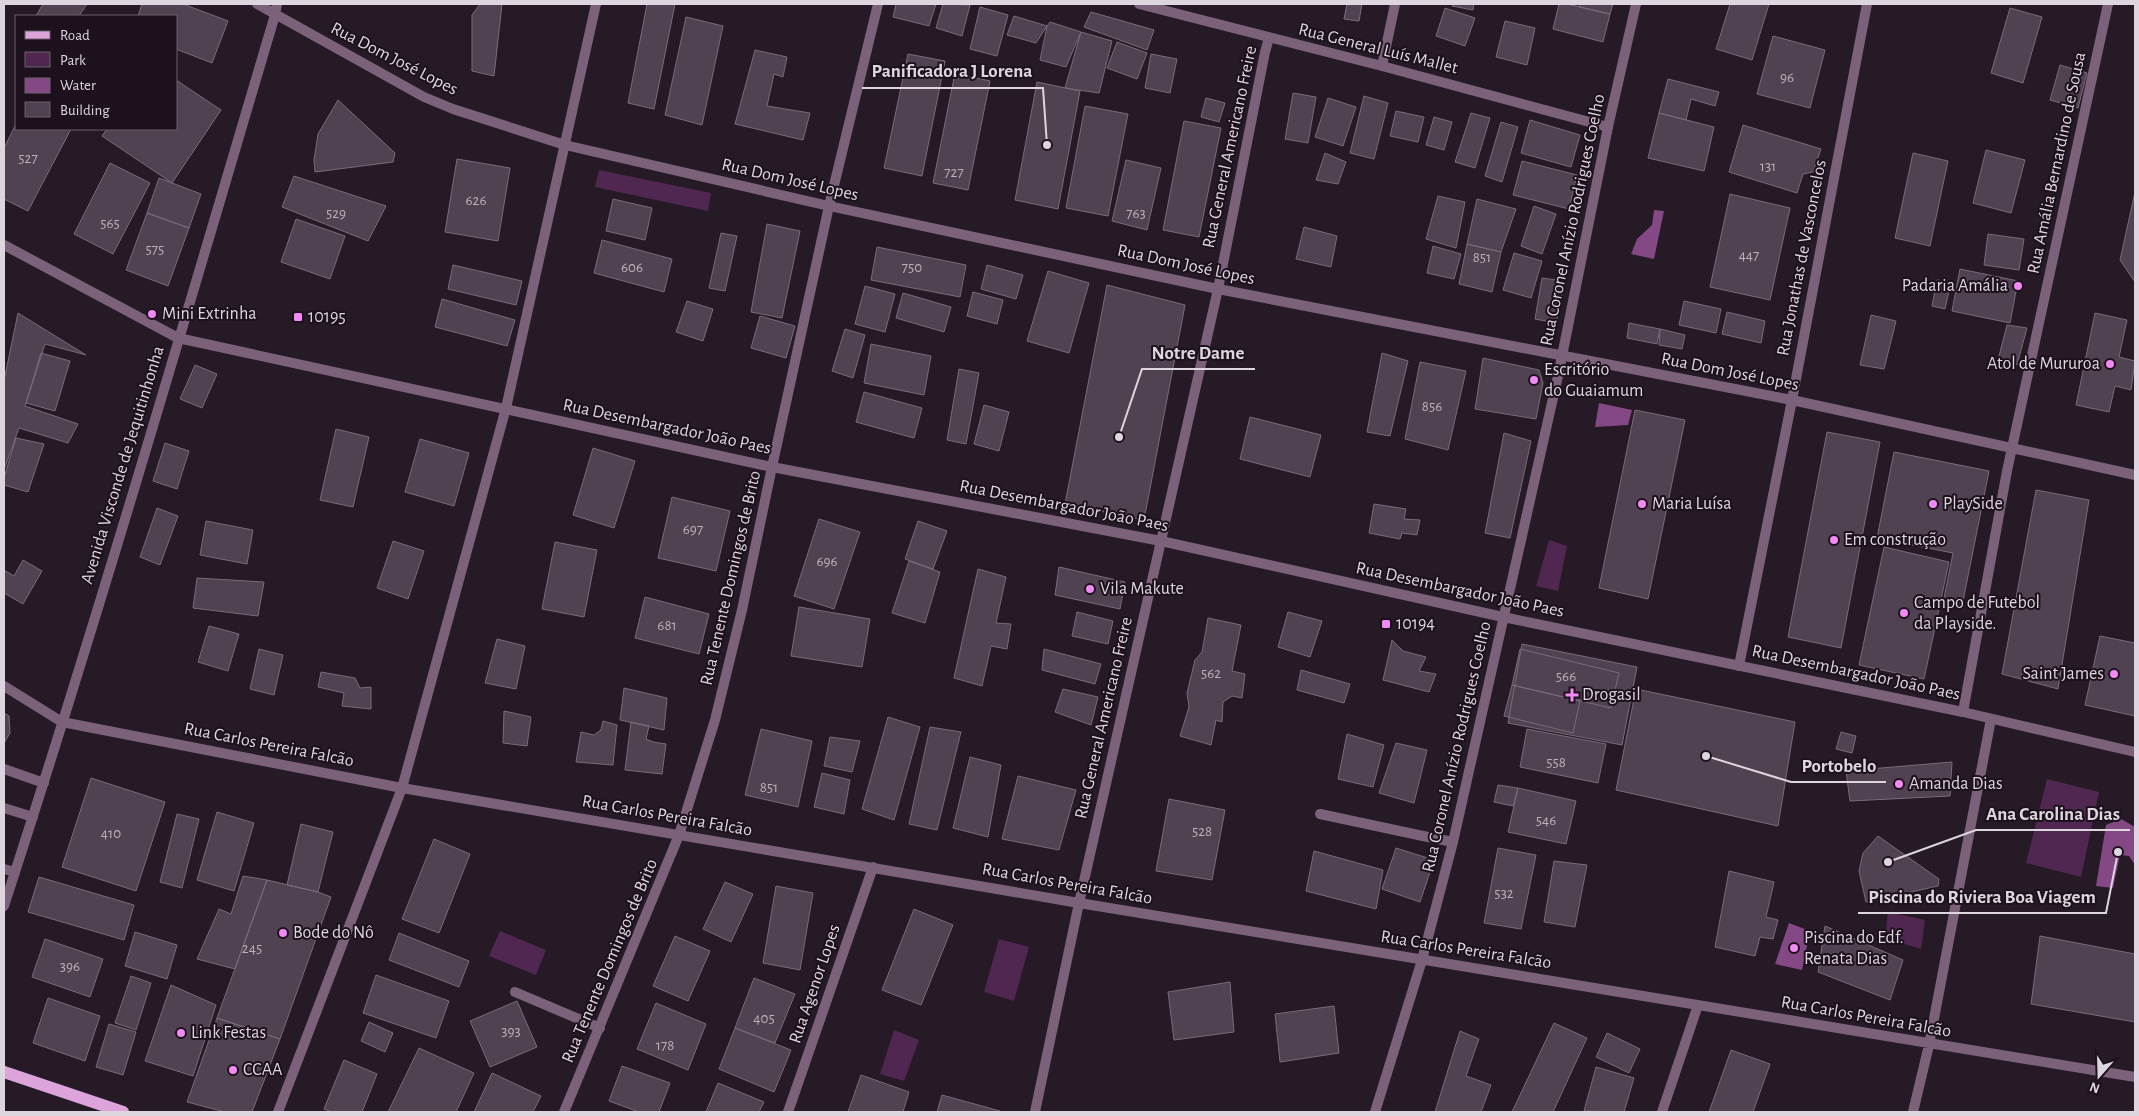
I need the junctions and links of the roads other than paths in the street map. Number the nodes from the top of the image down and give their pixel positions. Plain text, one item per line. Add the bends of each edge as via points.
1 (257, 4) edge
2 (277, 4) edge
3 (596, 4) edge
4 (878, 4) edge
5 (1139, 4) edge
6 (1395, 4) edge
7 (1636, 4) edge
8 (1867, 4) edge
9 (2108, 4) edge
10 (275, 15) junction
11 (1269, 38) junction
12 (1382, 66) junction
13 (1608, 127) junction
14 (564, 145) junction
15 (829, 206) junction
16 (4, 245) edge
17 (1218, 289) junction
18 (178, 338) junction
19 (1562, 355) junction
20 (1792, 400) junction
21 (506, 408) junction
22 (2012, 449) junction
23 (772, 466) junction
24 (2135, 475) edge
25 (1161, 541) junction
26 (1503, 617) junction
27 (1739, 666) junction
28 (4, 686) edge
29 (1963, 712) junction
30 (1991, 719) junction
31 (62, 722) junction
32 (2135, 752) edge
33 (4, 769) edge
34 (44, 783) junction
35 (402, 788) junction
36 (4, 808) edge
37 (1320, 814) dead end
38 (32, 817) junction
39 (680, 835) junction
40 (1453, 842) junction
41 (873, 867) junction
42 (4, 869) edge
43 (15, 872) junction
44 (1079, 903) junction
45 (4, 906) edge
46 (1422, 960) junction
47 (515, 992) dead end
48 (1698, 1005) junction
49 (600, 1028) junction
50 (1929, 1045) junction
51 (4, 1072) edge
52 (2135, 1077) edge
53 (123, 1112) edge
54 (278, 1112) edge
55 (564, 1112) edge
56 (788, 1112) edge
57 (1035, 1112) edge
58 (1375, 1112) edge
59 (1662, 1112) edge
60 (1913, 1112) edge

1 - 10 street, Rua Dom José Lopes
2 - 10 street, Avenida Visconde de Jequitinhonha
3 - 14 street
4 - 15 street, Rua Tenente Domingos de Brito
5 - 11 street, Rua General Luís Mallet
6 - 12 street
7 - 13 street, Rua Coronel Anízio Rodrigues Coelho
8 - 20 street, Rua Jonathas de Vasconcelos
9 - 22 street, Rua Amália Bernardino de Sousa
10 - 14 street, Rua Dom José Lopes via 424,96 453,109
10 - 18 street, Avenida Visconde de Jequitinhonha
11 - 12 street, Rua General Luís Mallet
11 - 17 street, Rua General Americano Freire
12 - 13 street, Rua General Luís Mallet
13 - 19 street, Rua Coronel Anízio Rodrigues Coelho
14 - 15 street, Rua Dom José Lopes
14 - 21 street
15 - 17 street, Rua Dom José Lopes
15 - 23 street, Rua Tenente Domingos de Brito
16 - 18 street, Rua Desembargador João Paes
17 - 19 street, Rua Dom José Lopes
17 - 25 street, Rua General Americano Freire
18 - 21 street, Rua Desembargador João Paes
18 - 31 street, Avenida Visconde de Jequitinhonha
19 - 20 street, Rua Dom José Lopes
19 - 26 street, Rua Coronel Anízio Rodrigues Coelho
20 - 22 street, Rua Dom José Lopes
20 - 27 street, Rua Jonathas de Vasconcelos
21 - 23 street, Rua Desembargador João Paes
21 - 35 street
22 - 24 street, Rua Dom José Lopes
22 - 29 street, Rua Amália Bernardino de Sousa
23 - 25 street, Rua Desembargador João Paes
23 - 39 street, Rua Tenente Domingos de Brito via 742,610
25 - 26 street, Rua Desembargador João Paes
25 - 44 street, Rua General Americano Freire
26 - 27 street, Rua Desembargador João Paes
26 - 40 street, Rua Coronel Anízio Rodrigues Coelho
27 - 29 street, Rua Desembargador João Paes
28 - 31 street, Rua Carlos Pereira Falcão
29 - 30 street, Rua Desembargador João Paes
30 - 32 street, Rua Desembargador João Paes
30 - 50 street
31 - 34 street, Avenida Visconde de Jequitinhonha
31 - 35 street, Rua Carlos Pereira Falcão
33 - 34 street
34 - 38 street, Avenida Visconde de Jequitinhonha
35 - 39 street, Rua Carlos Pereira Falcão
35 - 54 street
36 - 38 street
37 - 40 street
38 - 43 street, Avenida Visconde de Jequitinhonha
39 - 41 street, Rua Carlos Pereira Falcão
39 - 49 street, Rua Tenente Domingos de Brito
40 - 46 street, Rua Coronel Anízio Rodrigues Coelho
41 - 44 street, Rua Carlos Pereira Falcão
41 - 56 street, Rua Agenor Lopes
42 - 43 street
43 - 45 street, Avenida Visconde de Jequitinhonha
44 - 46 street, Rua Carlos Pereira Falcão
44 - 57 street, Rua General Americano Freire
46 - 48 street, Rua Carlos Pereira Falcão
46 - 58 street, Rua Coronel Anízio Rodrigues Coelho
47 - 49 street
48 - 50 street, Rua Carlos Pereira Falcão
48 - 59 street
49 - 55 street, Rua Tenente Domingos de Brito
50 - 52 street, Rua Carlos Pereira Falcão
50 - 60 street
51 - 53 main road

